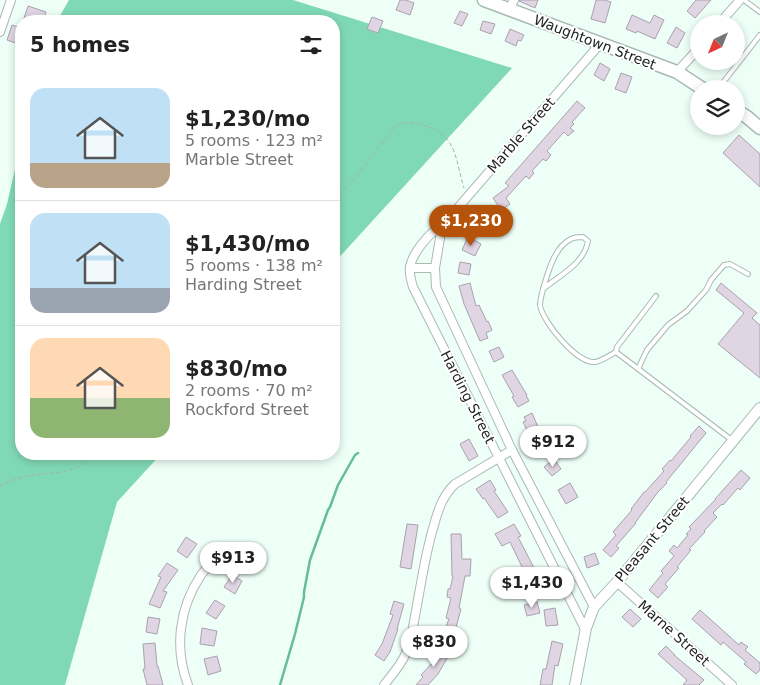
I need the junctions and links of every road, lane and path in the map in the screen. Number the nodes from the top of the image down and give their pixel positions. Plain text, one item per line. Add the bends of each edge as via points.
1 (11, 0) edge
2 (484, 0) edge
3 (740, 0) edge
4 (744, 0) edge
5 (512, 5) edge
6 (760, 12) edge
7 (727, 15) edge
8 (0, 32) edge
9 (760, 35) edge
10 (600, 44) junction
11 (690, 58) edge
12 (677, 72) junction
13 (690, 80) edge
14 (725, 80) edge
15 (745, 116) edge
16 (760, 128) edge
17 (340, 194) edge
18 (470, 194) junction
19 (442, 226) junction
20 (410, 268) junction
21 (435, 268) junction
22 (748, 274) dead end
23 (543, 289) junction
24 (656, 296) dead end
25 (616, 352) junction
26 (638, 369) junction
27 (760, 408) edge
28 (733, 441) junction
29 (512, 450) junction
30 (499, 458) junction
31 (86, 460) edge
32 (0, 486) edge
33 (224, 548) dead end
34 (617, 582) junction
35 (594, 607) junction
36 (586, 631) junction
37 (188, 685) edge
38 (384, 685) edge
39 (575, 685) edge
40 (732, 685) edge

1 - 8 street
2 - 5 main road, Waughtown Street
3 - 7 street
4 - 6 lane
5 - 10 main road, Waughtown Street
9 - 14 lane
10 - 12 main road, Waughtown Street
10 - 18 street, Marble Street
11 - 12 street
12 - 13 main road, Waughtown Street
15 - 16 main road
17 - 18 path via 396,127 415,123 440,132 448,139 464,188
18 - 19 street, Marble Street
19 - 20 street, Marble Street via 414,255
19 - 21 street
20 - 21 street
20 - 30 street, Harding Street via 413,287
21 - 29 street, Harding Street via 436,287
22 - 26 lane via 730,264 724,265 687,311 668,325 647,350
23 - 23 lane via 580,260 587,250 588,241 583,236 565,243
23 - 25 lane via 540,304 543,314 573,353 594,362
24 - 25 lane
25 - 26 lane
26 - 28 lane
27 - 28 street, Pleasant Street
28 - 34 street, Pleasant Street
29 - 30 street
29 - 35 street, Harding Street
30 - 36 street, Harding Street
30 - 38 street via 455,484 443,500 430,538 406,652
31 - 32 path via 70,470 28,476
33 - 37 street via 202,574 182,616 181,658
34 - 35 street, Pleasant Street
34 - 40 street, Marne Street
35 - 36 street, Pleasant Street
36 - 39 street, Pleasant Street

